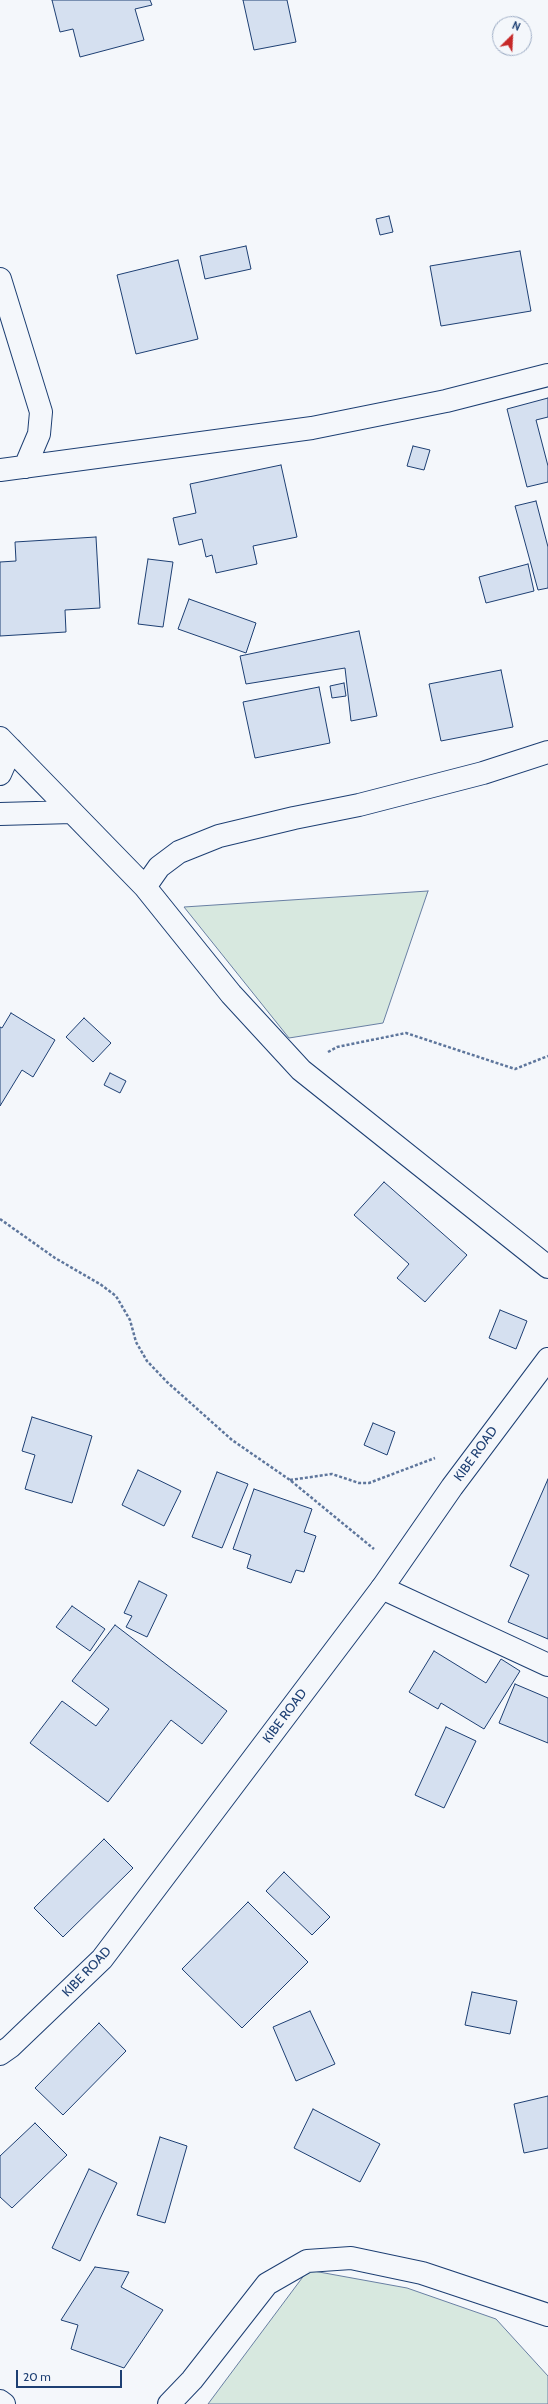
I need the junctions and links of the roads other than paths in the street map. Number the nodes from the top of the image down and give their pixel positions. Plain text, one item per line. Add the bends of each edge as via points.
1 (0, 279) edge
2 (548, 375) edge
3 (25, 467) junction
4 (0, 470) edge
5 (5, 744) edge
6 (548, 752) edge
7 (0, 774) edge
8 (72, 812) junction
9 (0, 814) edge
10 (145, 887) junction
11 (548, 1267) edge
12 (548, 1359) edge
13 (382, 1588) junction
14 (548, 1665) edge
15 (0, 2054) edge
16 (548, 2315) edge
17 (0, 2401) edge
18 (4, 2404) edge
19 (169, 2404) edge

1 - 3 street via 41,412 38,434
2 - 3 street via 446,401 312,428
3 - 4 street
5 - 7 street
5 - 8 street
6 - 10 street via 483,773 359,805 219,836 179,852 159,867
8 - 9 street
8 - 10 street
10 - 11 street via 231,994 301,1070
12 - 13 street, KIBE ROAD via 465,1470
13 - 14 street
13 - 15 street, KIBE ROAD via 102,1959
16 - 19 street via 422,2273 351,2258 307,2260 267,2284 192,2380
17 - 18 street

